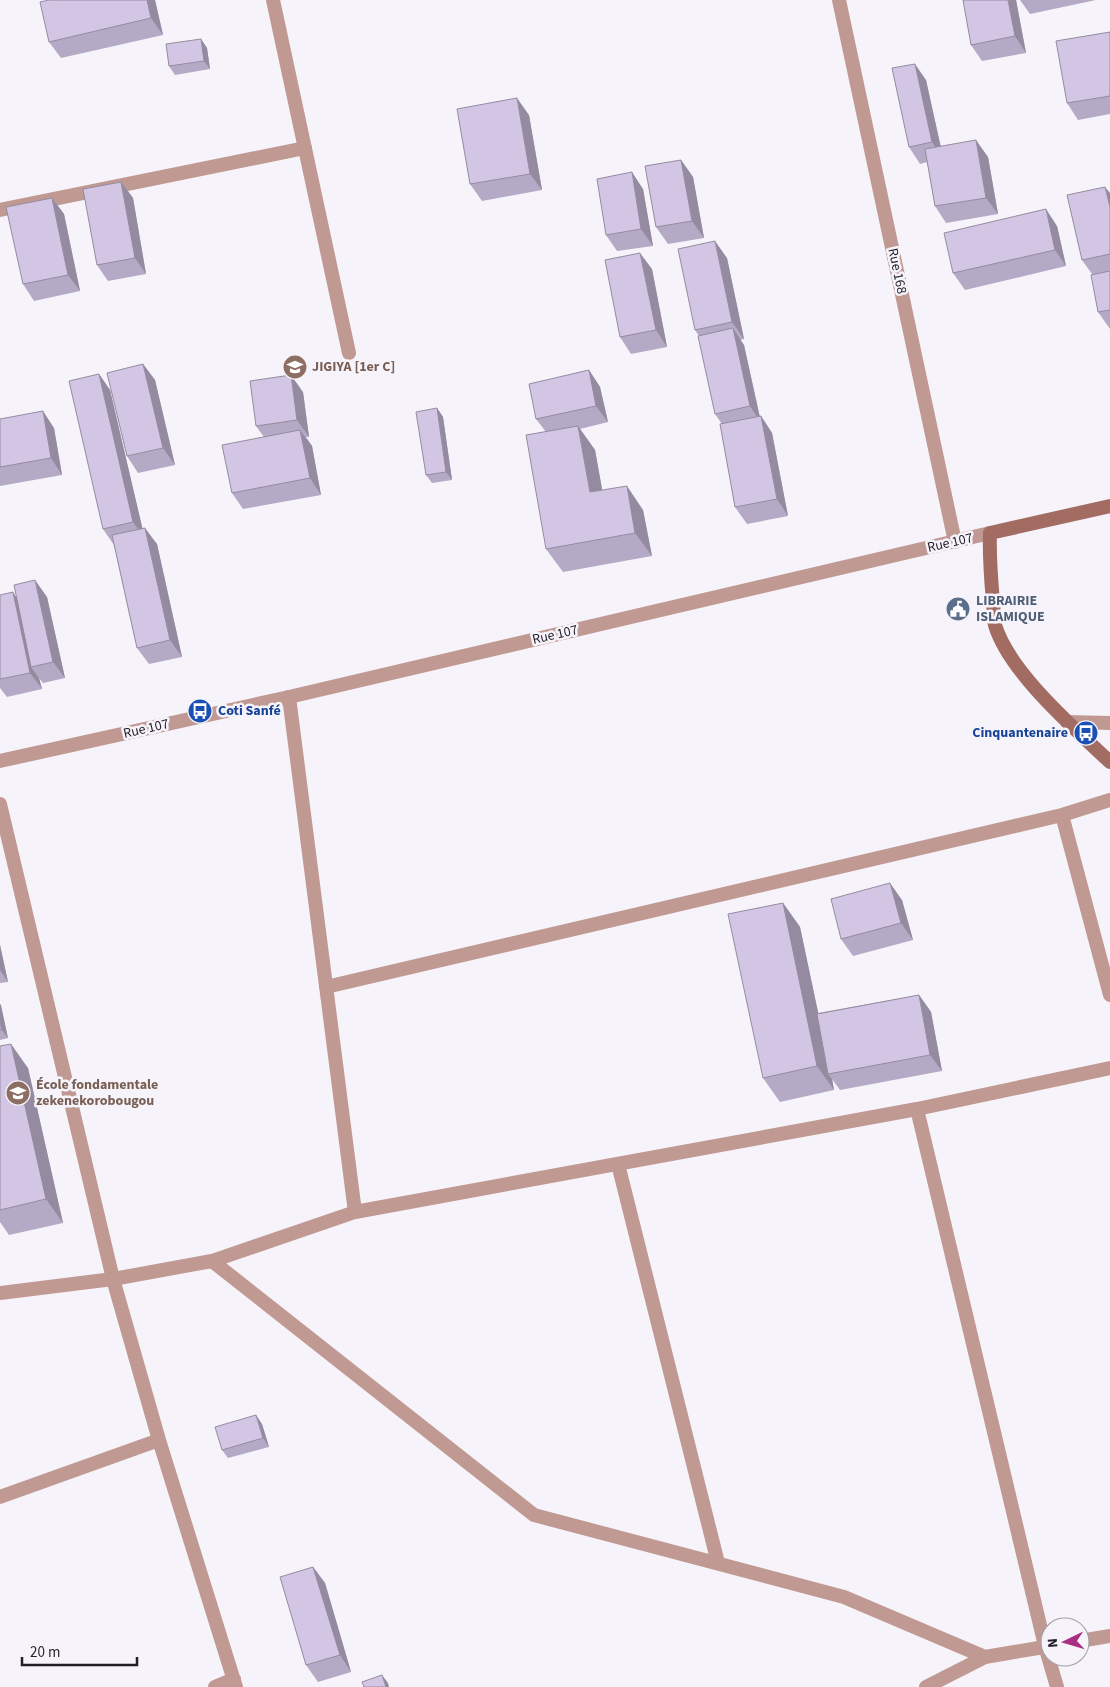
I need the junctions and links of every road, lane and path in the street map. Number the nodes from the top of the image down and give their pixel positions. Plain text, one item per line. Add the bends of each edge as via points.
1 (273, 0) edge
2 (838, 0) edge
3 (305, 148) junction
4 (0, 210) edge
5 (349, 353) dead end
6 (1110, 506) edge
7 (990, 533) junction
8 (955, 542) junction
9 (289, 697) junction
10 (1067, 722) junction
11 (1110, 723) edge
12 (0, 761) edge
13 (1110, 762) edge
14 (1110, 800) edge
15 (0, 804) edge
16 (1062, 814) junction
17 (326, 987) junction
18 (1110, 994) edge
19 (1110, 1068) edge
20 (917, 1109) junction
21 (618, 1164) junction
22 (355, 1212) junction
23 (212, 1261) junction
24 (113, 1279) junction
25 (0, 1293) edge
26 (159, 1440) junction
27 (0, 1497) edge
28 (718, 1563) junction
29 (1040, 1617) edge
30 (1110, 1636) edge
31 (1090, 1639) edge
32 (1040, 1647) edge
33 (986, 1657) junction
34 (1052, 1667) edge
35 (235, 1683) edge
36 (215, 1687) edge
37 (926, 1687) edge
38 (1057, 1687) edge

1 - 3 street
2 - 8 street, Rue 168
3 - 4 street
3 - 5 street
6 - 7 main road, Rue 107
7 - 8 street, Rue 107
7 - 10 main road via 989,561 995,624 1008,653
8 - 9 street, Rue 107
9 - 12 street, Rue 107
9 - 17 street
10 - 11 street
10 - 13 main road
14 - 16 street
15 - 24 street
16 - 17 street
16 - 18 street
17 - 22 street
19 - 20 street
20 - 21 street
20 - 29 street
21 - 22 street
21 - 28 street
22 - 23 street
23 - 24 street
23 - 28 street via 534,1515
24 - 25 street
24 - 26 street
26 - 27 street
26 - 35 street
28 - 33 street via 844,1597
30 - 31 street
32 - 33 street
33 - 37 street
34 - 38 street
35 - 36 street

